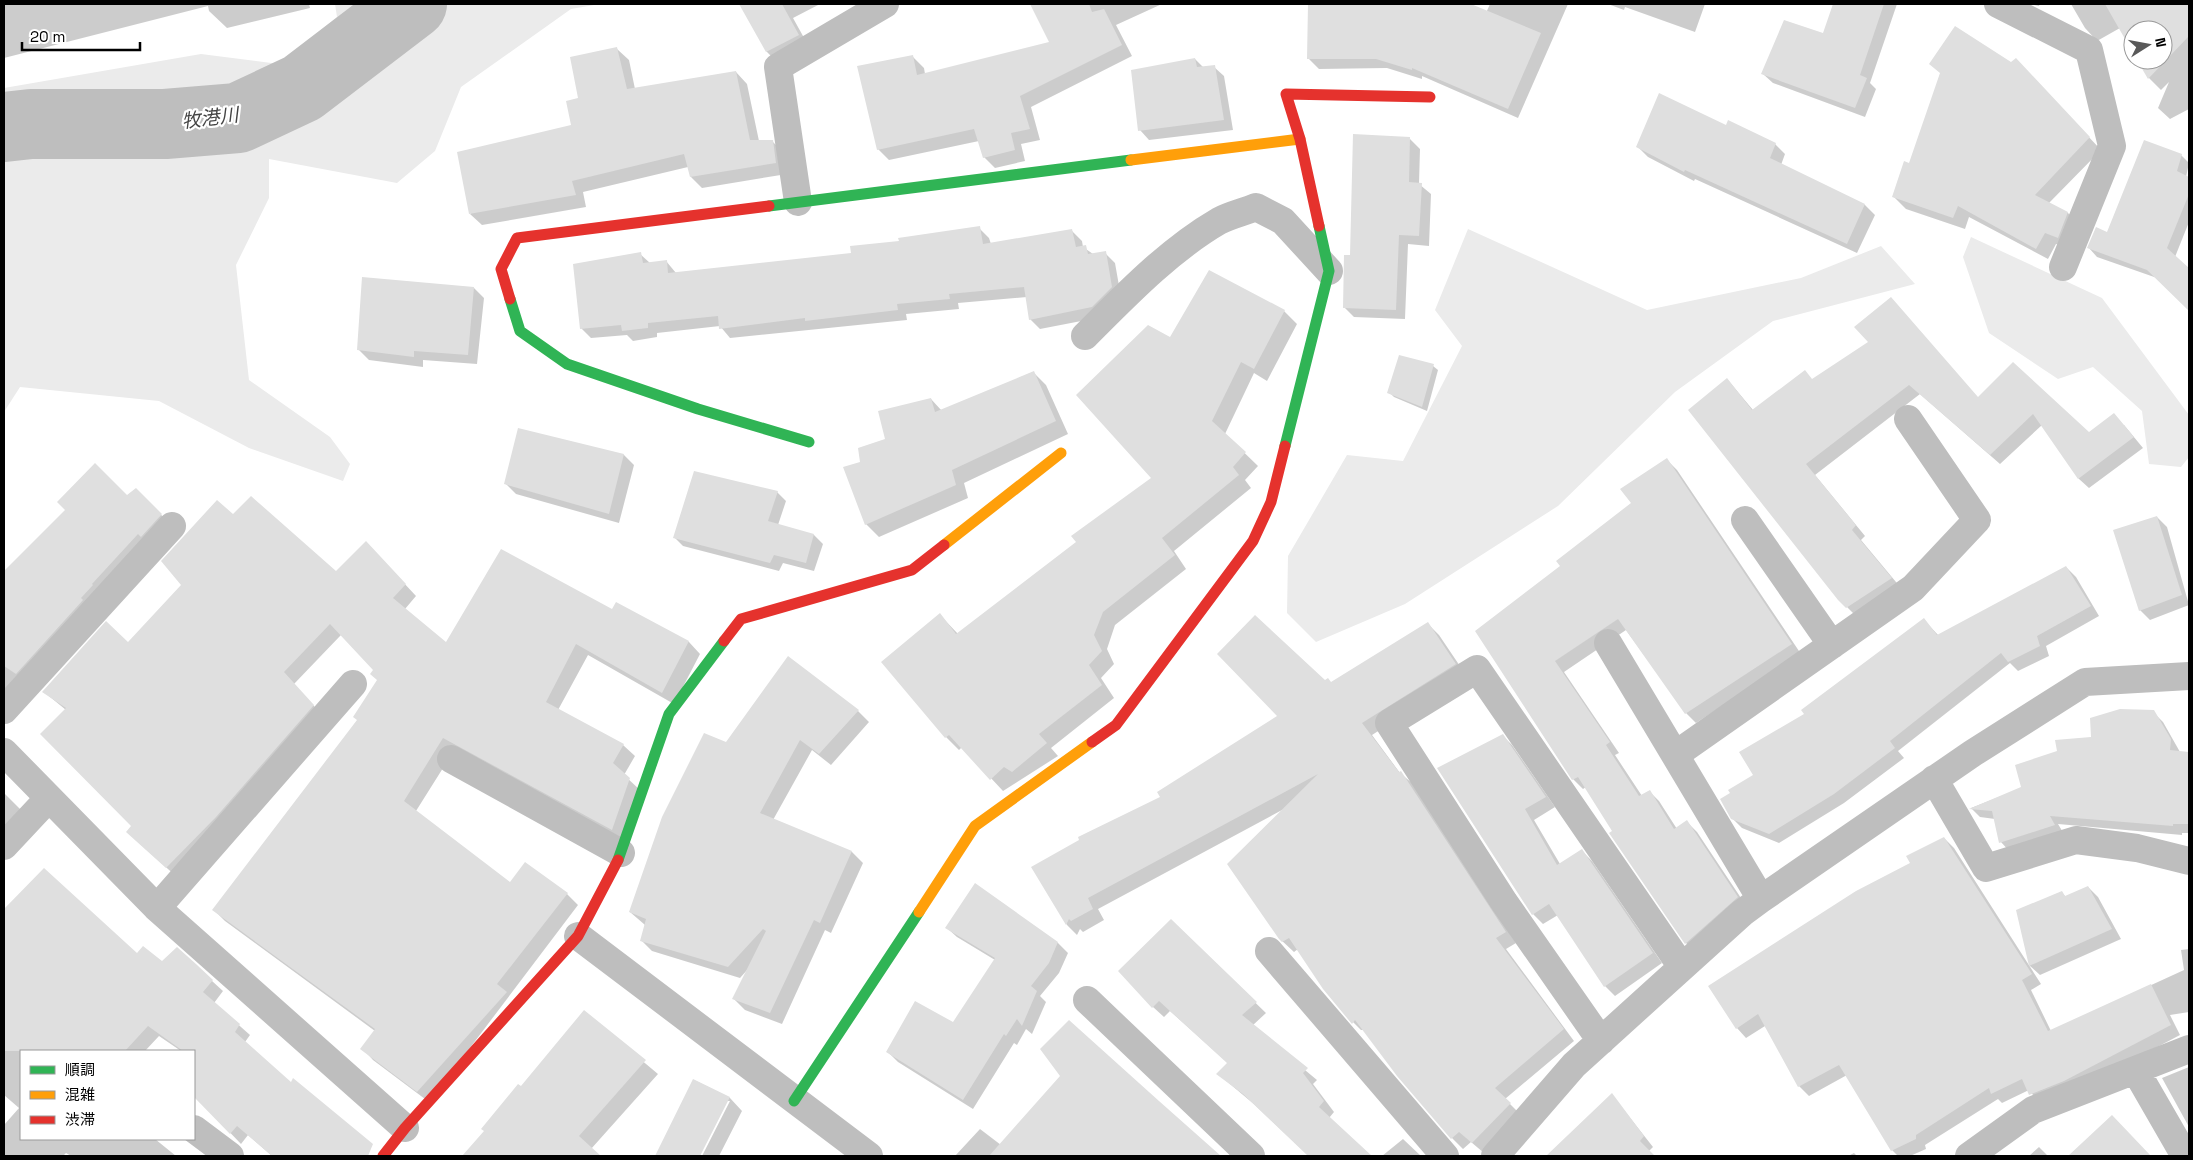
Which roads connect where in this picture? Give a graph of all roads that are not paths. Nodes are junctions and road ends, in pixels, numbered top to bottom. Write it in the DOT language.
graph roads {
  1 [pos="885,4"];
  2 [pos="1998,4"];
  3 [pos="1430,97"];
  4 [pos="1300,138"];
  5 [pos="798,202"];
  6 [pos="2063,267"];
  7 [pos="1329,271"];
  8 [pos="1085,336"];
  9 [pos="1908,419"];
  10 [pos="809,442"];
  11 [pos="1061,452"];
  12 [pos="1745,520"];
  13 [pos="172,526"];
  14 [pos="1608,643"];
  15 [pos="1832,645"];
  16 [pos="2189,676"];
  17 [pos="353,684"];
  18 [pos="4,710"];
  19 [pos="4,752"];
  20 [pos="1675,755"];
  21 [pos="451,759"];
  22 [pos="1934,780"];
  23 [pos="48,799"];
  24 [pos="4,846"];
  25 [pos="621,852"];
  26 [pos="2189,861"];
  27 [pos="1761,899"];
  28 [pos="157,908"];
  29 [pos="578,936"];
  30 [pos="1269,950"];
  31 [pos="1682,967"];
  32 [pos="1087,1000"];
  33 [pos="1601,1041"];
  34 [pos="2189,1049"];
  35 [pos="2136,1071"];
  36 [pos="794,1100"];
  37 [pos="405,1128"];
  38 [pos="195,1131"];
  39 [pos="230,1156"];
  40 [pos="382,1156"];
  41 [pos="869,1156"];
  42 [pos="1251,1156"];
  43 [pos="1445,1156"];
  44 [pos="1495,1156"];
  45 [pos="1969,1156"];
  46 [pos="2185,1156"];
  1 -- 5 [label="street"];
  2 -- 6 [label="street"];
  3 -- 4 [label="street"];
  4 -- 5 [label="street"];
  4 -- 7 [label="street"];
  5 -- 10 [label="street"];
  7 -- 8 [label="street"];
  7 -- 36 [label="street"];
  9 -- 15 [label="street"];
  11 -- 25 [label="street"];
  12 -- 15 [label="street"];
  13 -- 18 [label="street"];
  14 -- 20 [label="street"];
  15 -- 20 [label="street"];
  16 -- 22 [label="street"];
  17 -- 28 [label="street"];
  19 -- 23 [label="street"];
  20 -- 27 [label="street"];
  21 -- 25 [label="street"];
  22 -- 26 [label="street"];
  22 -- 27 [label="street"];
  23 -- 24 [label="street"];
  23 -- 28 [label="street"];
  25 -- 29 [label="street"];
  27 -- 31 [label="street"];
  28 -- 37 [label="street"];
  29 -- 36 [label="street"];
  29 -- 37 [label="street"];
  30 -- 43 [label="street"];
  31 -- 33 [label="street"];
  31 -- 33 [label="street"];
  32 -- 42 [label="street"];
  33 -- 44 [label="street"];
  34 -- 35 [label="street"];
  35 -- 45 [label="street"];
  35 -- 46 [label="street"];
  36 -- 41 [label="street"];
  37 -- 40 [label="street"];
  38 -- 39 [label="street"];
}
